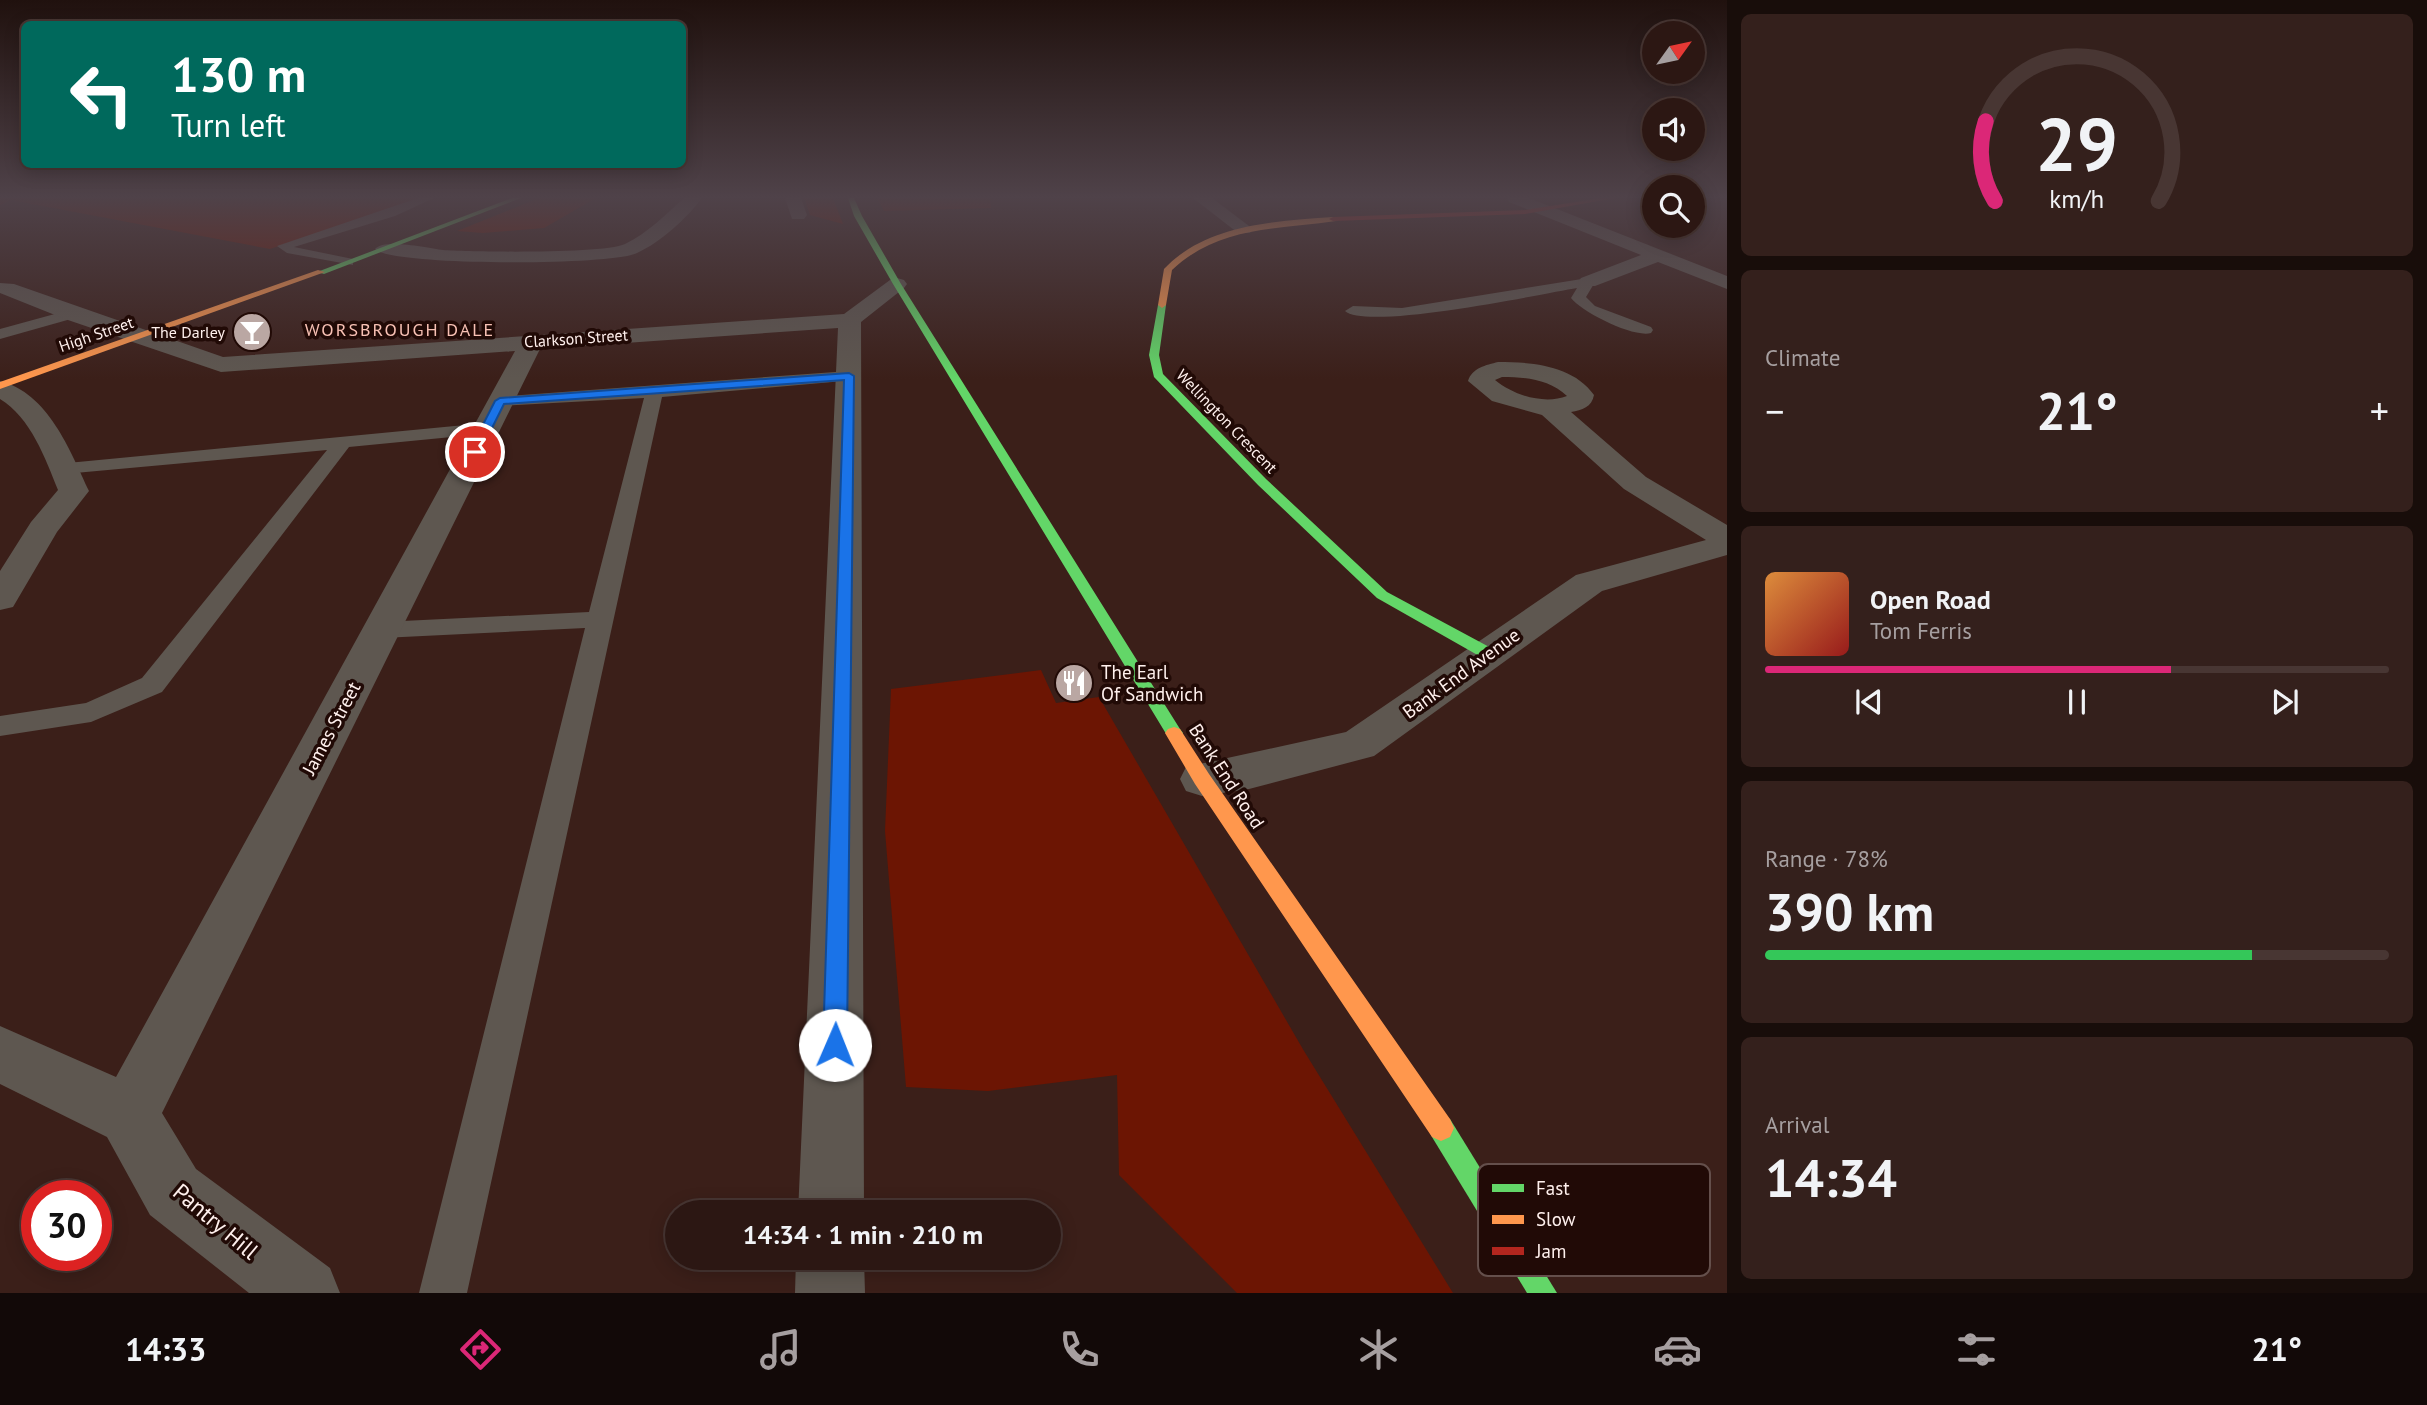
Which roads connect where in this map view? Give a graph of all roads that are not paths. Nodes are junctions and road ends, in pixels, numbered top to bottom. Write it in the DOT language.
graph roads {
  1 [pos="331,258"];
  2 [pos="358,258"];
  3 [pos="882,258"];
  4 [pos="1175,258"];
  5 [pos="1651,258"];
  6 [pos="1663,258"];
  7 [pos="348,262"];
  8 [pos="1588,282"];
  9 [pos="1727,283"];
  10 [pos="897,284"];
  11 [pos="7,288"];
  12 [pos="1353,312"];
  13 [pos="72,314"];
  14 [pos="850,320"];
  15 [pos="1645,330"];
  16 [pos="0,334"];
  17 [pos="138,338"];
  18 [pos="532,341"];
  19 [pos="849,376"];
  20 [pos="0,388"];
  21 [pos="654,392"];
  22 [pos="1549,407"];
  23 [pos="493,415"];
  24 [pos="342,444"];
  25 [pos="64,468"];
  26 [pos="43,528"];
  27 [pos="0,538"];
  28 [pos="1724,547"];
  29 [pos="0,599"];
  30 [pos="600,619"];
  31 [pos="382,630"];
  32 [pos="1487,653"];
  33 [pos="0,726"];
  34 [pos="1202,779"];
  35 [pos="0,1054"];
  36 [pos="129,1115"];
  37 [pos="1478,1186"];
  38 [pos="831,1200"];
  39 [pos="830,1270"];
  40 [pos="1534,1276"];
  41 [pos="305,1293"];
  42 [pos="443,1293"];
  43 [pos="830,1293"];
  44 [pos="1544,1293"];
  1 -- 7 [label="lane"];
  2 -- 7 [label="street, High Street"];
  3 -- 10 [label="street, Bank End Road"];
  4 -- 32 [label="street, Wellington Crescent"];
  5 -- 8 [label="street"];
  6 -- 9 [label="street"];
  7 -- 17 [label="street, High Street"];
  8 -- 12 [label="lane"];
  8 -- 15 [label="lane"];
  10 -- 14 [label="street"];
  10 -- 34 [label="street, Bank End Road"];
  11 -- 13 [label="street, Clarkson Street"];
  13 -- 16 [label="lane"];
  13 -- 17 [label="street, Clarkson Street"];
  14 -- 18 [label="street, Clarkson Street"];
  14 -- 19 [label="street"];
  17 -- 18 [label="street, Clarkson Street"];
  17 -- 20 [label="street, High Street"];
  18 -- 23 [label="street, James Street"];
  19 -- 21 [label="lane"];
  19 -- 38 [label="street"];
  20 -- 25 [label="street"];
  21 -- 23 [label="lane"];
  21 -- 30 [label="lane"];
  22 -- 28 [label="street, Bank End Avenue"];
  23 -- 24 [label="lane"];
  23 -- 31 [label="street, James Street"];
  24 -- 25 [label="lane"];
  24 -- 33 [label="lane"];
  25 -- 26 [label="street"];
  26 -- 27 [label="street"];
  26 -- 29 [label="street"];
  28 -- 32 [label="street, Bank End Avenue"];
  30 -- 31 [label="lane"];
  30 -- 42 [label="lane"];
  31 -- 36 [label="street, James Street"];
  32 -- 34 [label="street, Bank End Avenue"];
  34 -- 37 [label="street, Bank End Road"];
  35 -- 36 [label="street"];
  36 -- 41 [label="street, Pantry Hill"];
  39 -- 43 [label="street"];
  40 -- 44 [label="street, Bank End Road"];
}
